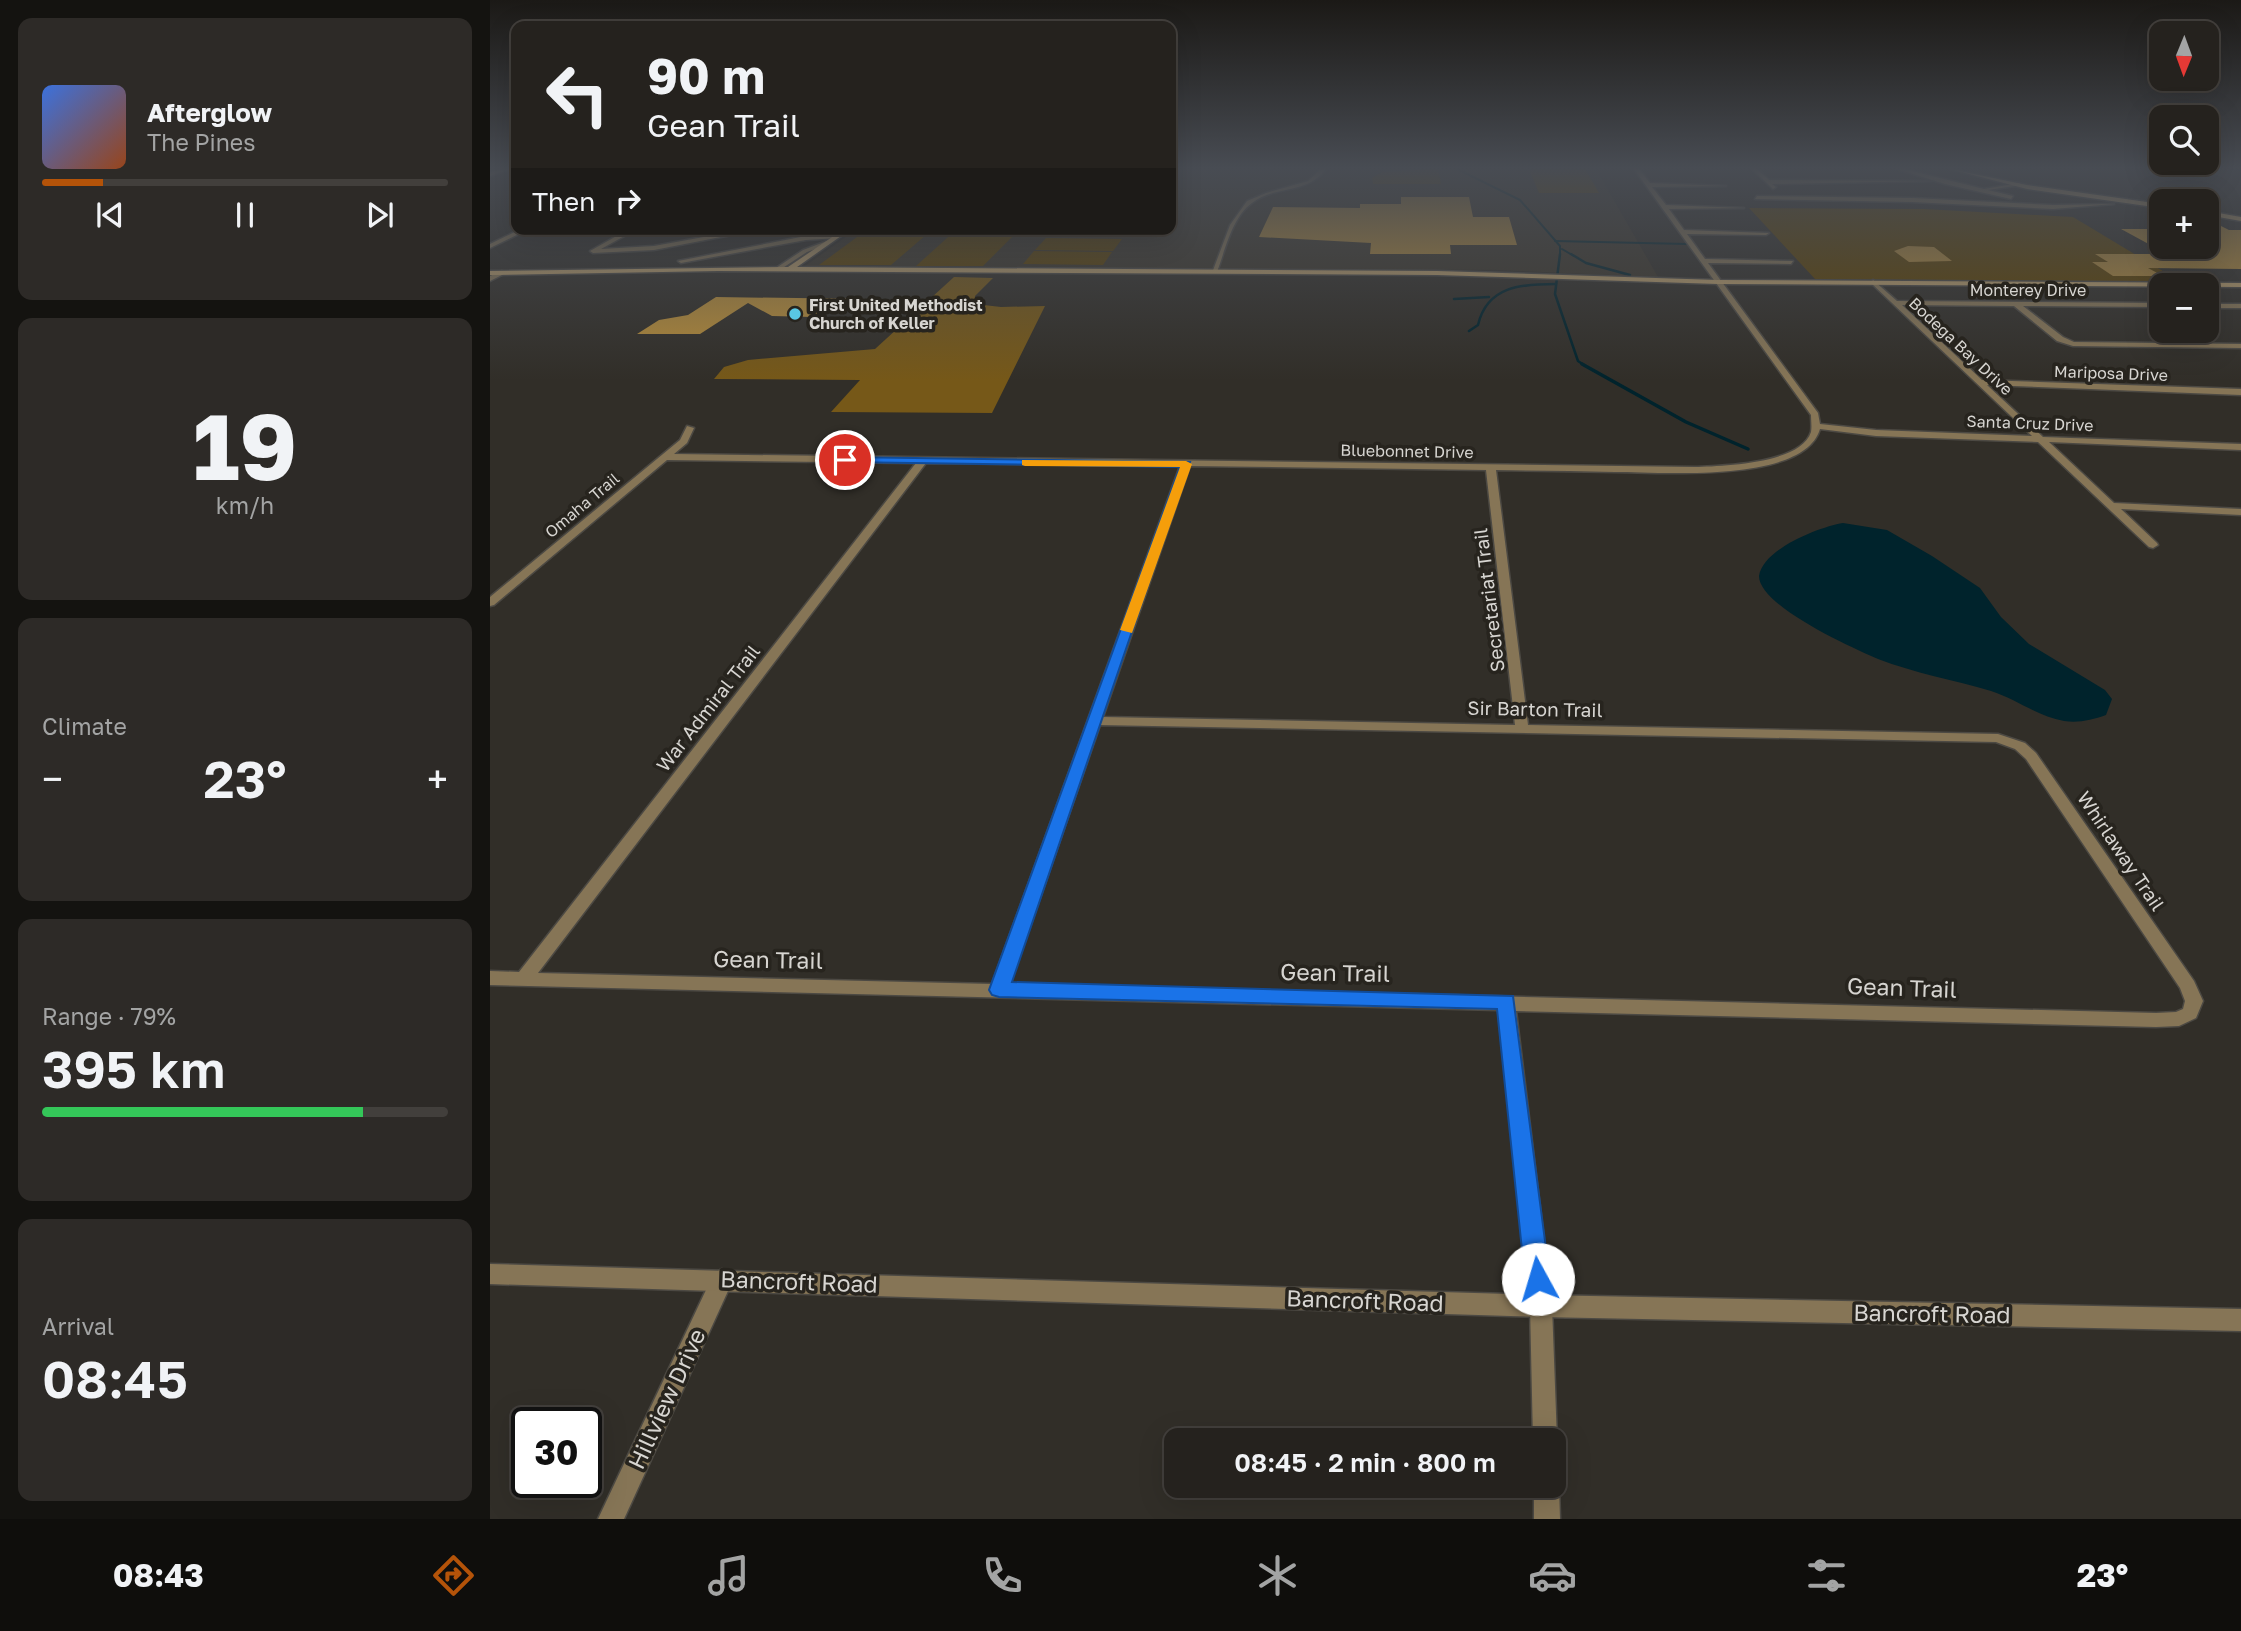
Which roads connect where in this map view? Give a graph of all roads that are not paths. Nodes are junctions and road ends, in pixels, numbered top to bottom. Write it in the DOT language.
graph roads {
  1 [pos="614,240"];
  2 [pos="699,240"];
  3 [pos="796,240"];
  4 [pos="832,240"];
  5 [pos="1229,240"];
  6 [pos="1688,240"];
  7 [pos="827,243"];
  8 [pos="681,261"];
  9 [pos="1705,261"];
  10 [pos="1791,262"];
  11 [pos="776,270"];
  12 [pos="789,270"];
  13 [pos="1214,272"];
  14 [pos="490,273"];
  15 [pos="502,273"];
  16 [pos="490,279"];
  17 [pos="1718,282"];
  18 [pos="1873,282"];
  19 [pos="2241,285"];
  20 [pos="1895,303"];
  21 [pos="2016,304"];
  22 [pos="2149,306"];
  23 [pos="2219,306"];
  24 [pos="2241,306"];
  25 [pos="2241,346"];
  26 [pos="1980,382"];
  27 [pos="2241,392"];
  28 [pos="1818,426"];
  29 [pos="690,428"];
  30 [pos="2040,439"];
  31 [pos="2241,447"];
  32 [pos="664,457"];
  33 [pos="923,461"];
  34 [pos="1186,464"];
  35 [pos="1491,468"];
  36 [pos="2112,506"];
  37 [pos="2241,512"];
  38 [pos="2153,545"];
  39 [pos="490,603"];
  40 [pos="1095,721"];
  41 [pos="1522,728"];
  42 [pos="1973,735"];
  43 [pos="490,978"];
  44 [pos="523,979"];
  45 [pos="999,990"];
  46 [pos="1506,1002"];
  47 [pos="2179,1019"];
  48 [pos="490,1274"];
  49 [pos="722,1280"];
  50 [pos="1541,1306"];
  51 [pos="2241,1320"];
  52 [pos="1545,1428"];
  53 [pos="1546,1498"];
  54 [pos="611,1519"];
  55 [pos="1547,1519"];
  1 -- 2 [label="street"];
  3 -- 8 [label="street"];
  4 -- 7 [label="main road"];
  5 -- 13 [label="street"];
  6 -- 9 [label="street"];
  7 -- 11 [label="street"];
  7 -- 12 [label="main road"];
  9 -- 10 [label="street"];
  9 -- 17 [label="street"];
  11 -- 12 [label="main road"];
  11 -- 15 [label="main road"];
  12 -- 13 [label="main road"];
  13 -- 17 [label="main road"];
  14 -- 15 [label="main road"];
  15 -- 16 [label="street"];
  17 -- 18 [label="main road"];
  17 -- 28 [label="street"];
  18 -- 19 [label="main road"];
  18 -- 20 [label="street, Bodega Bay Drive"];
  20 -- 21 [label="street, Monterey Drive"];
  20 -- 26 [label="street, Bodega Bay Drive"];
  21 -- 22 [label="street, Monterey Drive"];
  21 -- 25 [label="street"];
  23 -- 24 [label="street"];
  26 -- 27 [label="street, Mariposa Drive"];
  26 -- 30 [label="street, Bodega Bay Drive"];
  28 -- 30 [label="street, Santa Cruz Drive"];
  28 -- 35 [label="street, Bluebonnet Drive"];
  29 -- 32 [label="street, Omaha Trail"];
  30 -- 31 [label="street, Santa Cruz Drive"];
  30 -- 36 [label="street, Bodega Bay Drive"];
  32 -- 33 [label="street, Bluebonnet Drive"];
  32 -- 39 [label="street, Omaha Trail"];
  33 -- 34 [label="street, Bluebonnet Drive"];
  33 -- 44 [label="street, War Admiral Trail"];
  34 -- 35 [label="street, Bluebonnet Drive"];
  34 -- 40 [label="street"];
  35 -- 41 [label="street, Secretariat Trail"];
  36 -- 37 [label="street"];
  36 -- 38 [label="street, Bodega Bay Drive"];
  40 -- 41 [label="street, Sir Barton Trail"];
  40 -- 45 [label="street"];
  41 -- 42 [label="street, Sir Barton Trail"];
  42 -- 47 [label="street, Whirlaway Trail"];
  43 -- 44 [label="street, Gean Trail"];
  44 -- 45 [label="street, Gean Trail"];
  45 -- 46 [label="street, Gean Trail"];
  46 -- 47 [label="street, Gean Trail"];
  46 -- 50 [label="street"];
  48 -- 49 [label="street, Bancroft Road"];
  49 -- 50 [label="street, Bancroft Road"];
  49 -- 54 [label="street, Hillview Drive"];
  50 -- 51 [label="street, Bancroft Road"];
  50 -- 52 [label="street"];
  53 -- 55 [label="street"];
}
